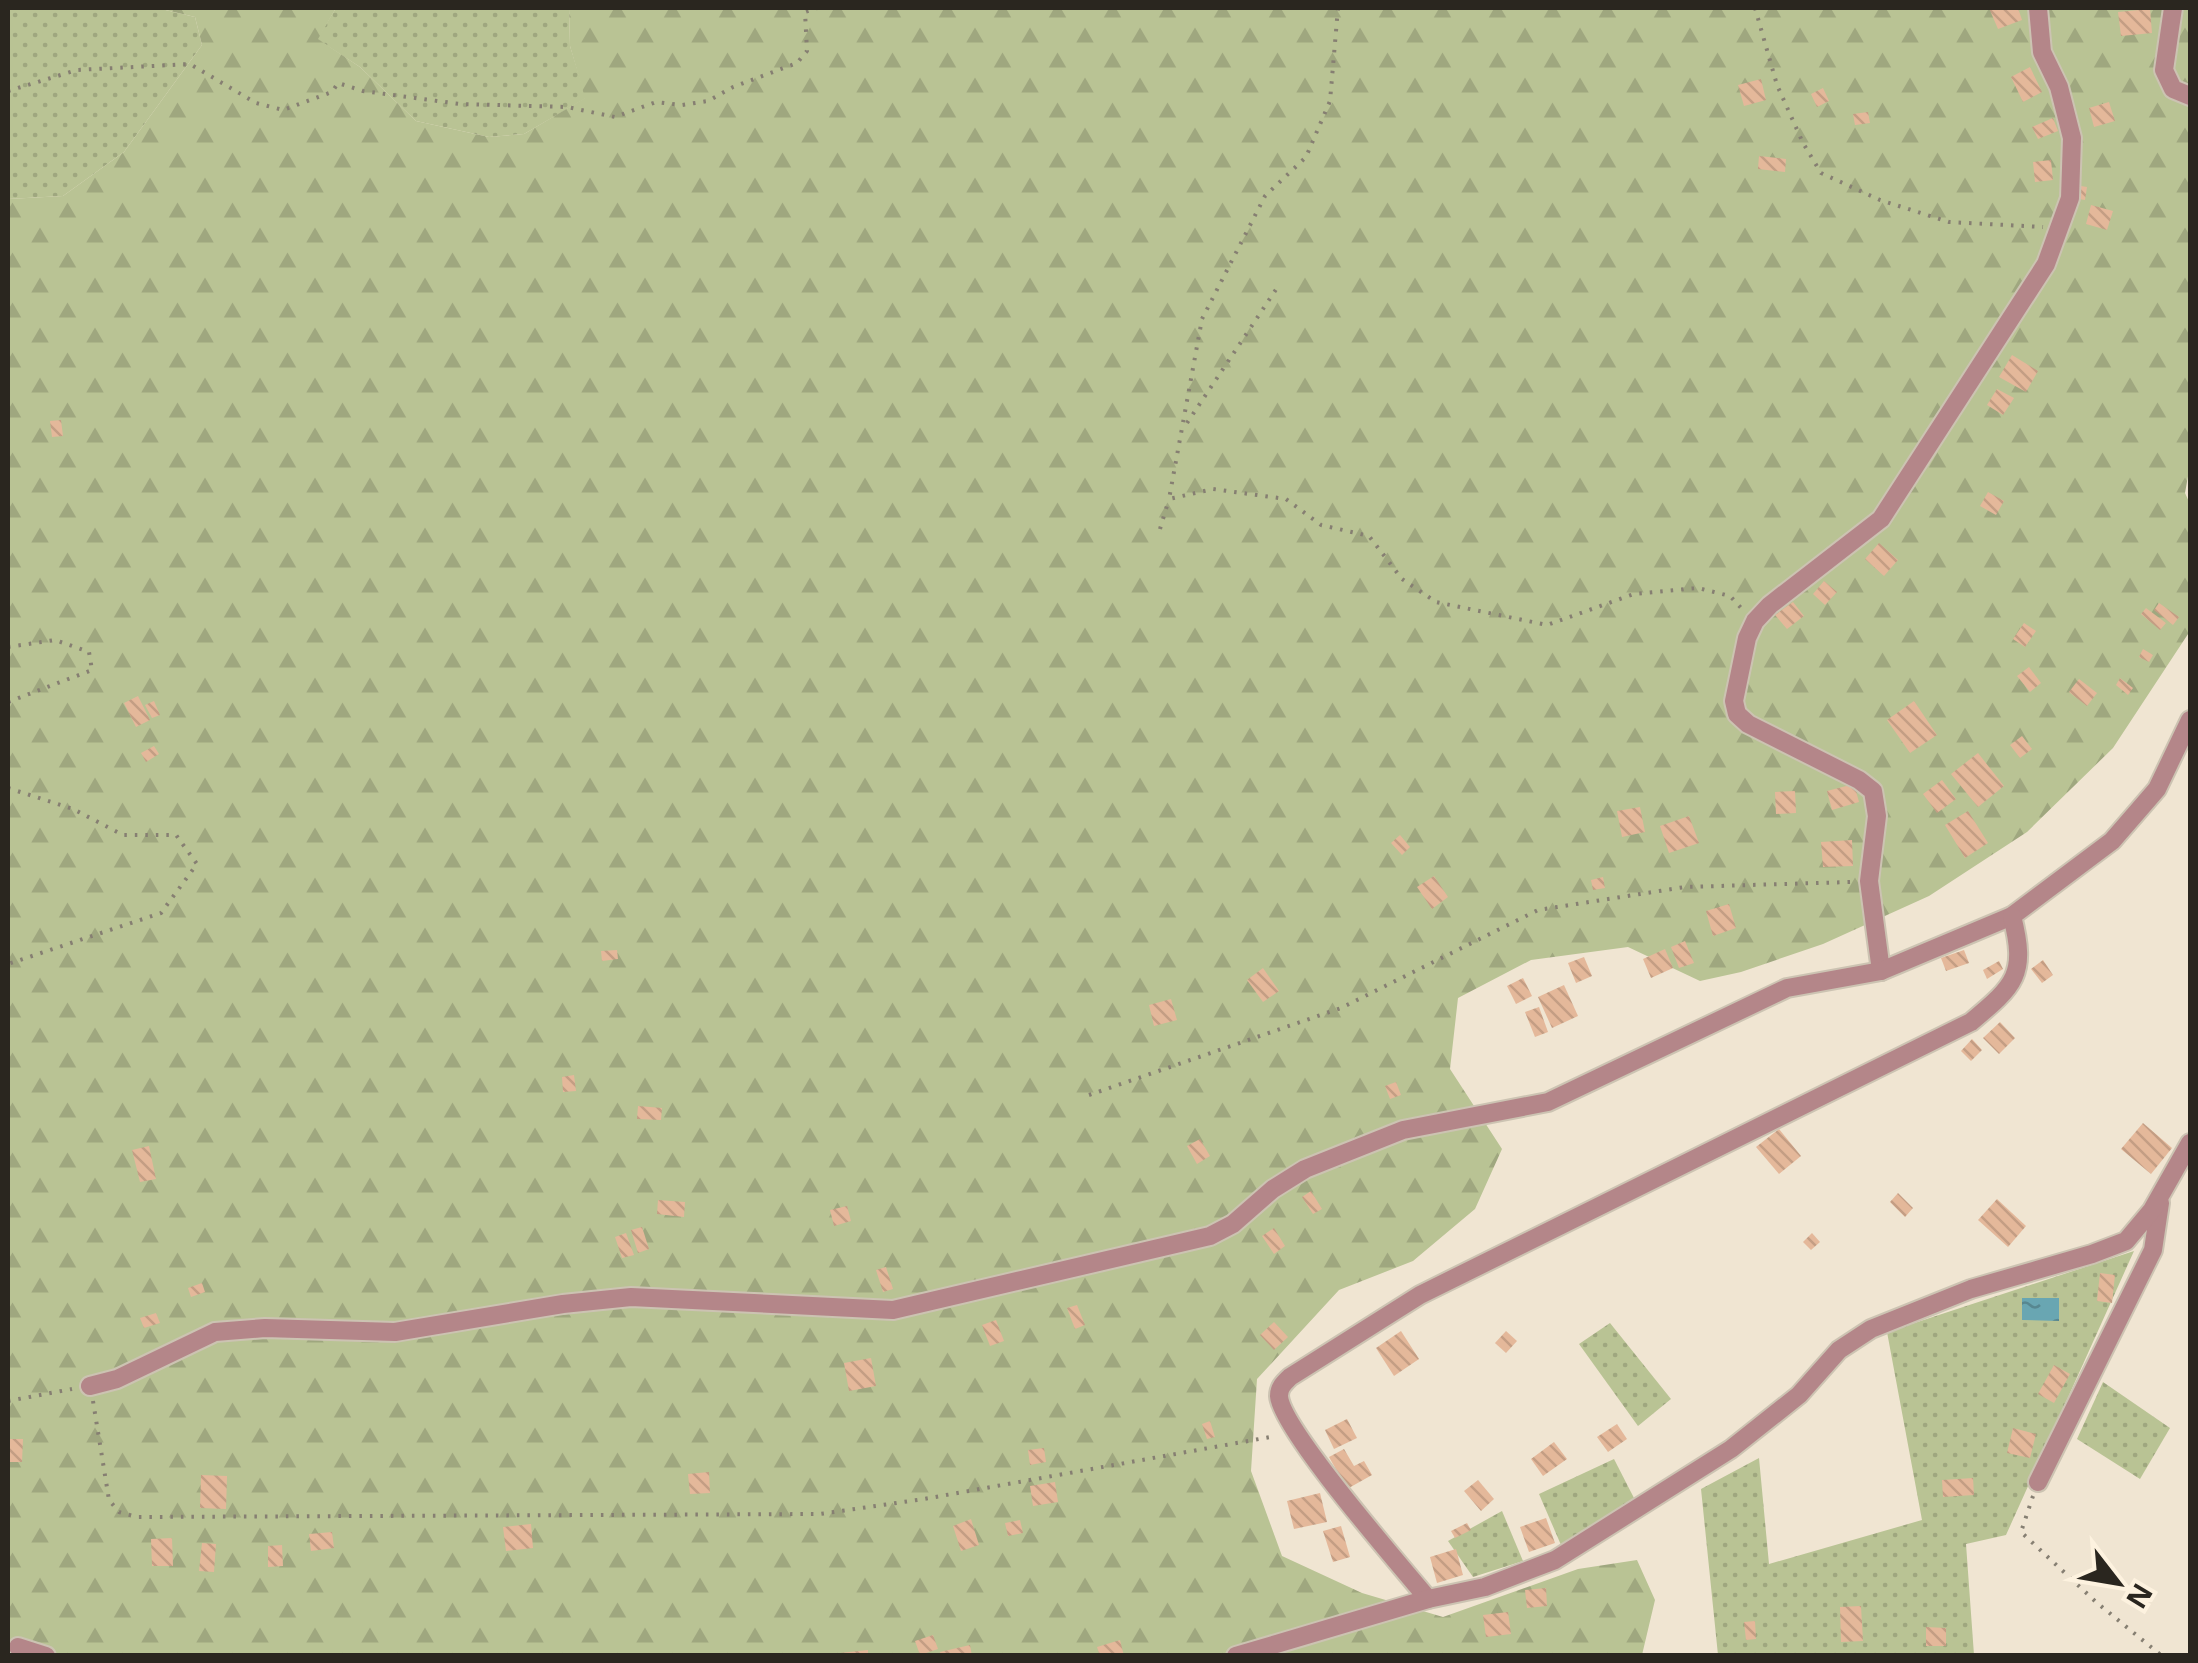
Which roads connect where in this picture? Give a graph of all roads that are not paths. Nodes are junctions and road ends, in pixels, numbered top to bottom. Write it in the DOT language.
graph roads {
  1 [pos="2038,8"];
  2 [pos="2174,8"];
  3 [pos="2190,96"];
  4 [pos="2190,720"];
  5 [pos="2012,916"];
  6 [pos="1881,972"];
  7 [pos="2190,1143"];
  8 [pos="2162,1193"];
  9 [pos="90,1386"];
  10 [pos="2038,1482"];
  11 [pos="1428,1599"];
  12 [pos="18,1648"];
  13 [pos="46,1656"];
  14 [pos="1236,1656"];
  1 -- 6 [label="street"];
  2 -- 3 [label="street"];
  4 -- 5 [label="street"];
  5 -- 6 [label="street"];
  5 -- 11 [label="street"];
  6 -- 9 [label="street"];
  7 -- 8 [label="street"];
  8 -- 10 [label="street"];
  8 -- 11 [label="street"];
  11 -- 14 [label="street"];
  12 -- 13 [label="street"];
}
